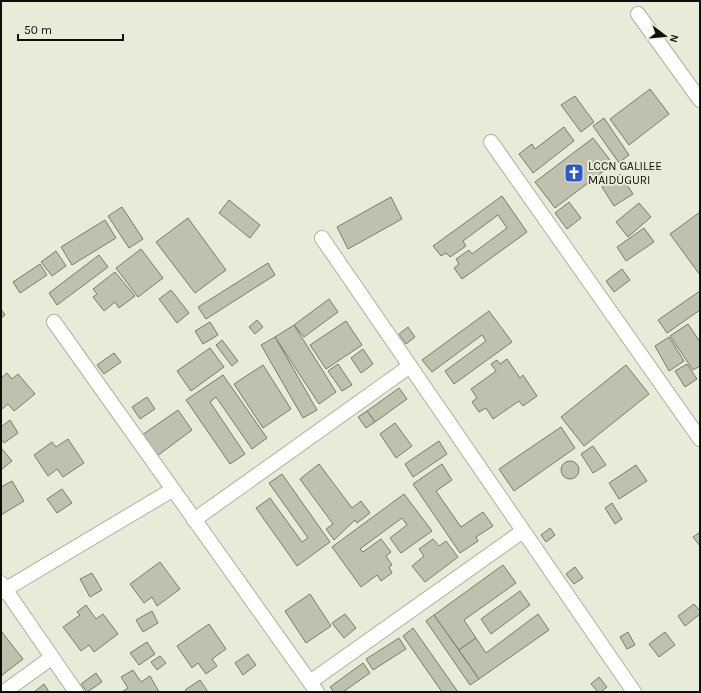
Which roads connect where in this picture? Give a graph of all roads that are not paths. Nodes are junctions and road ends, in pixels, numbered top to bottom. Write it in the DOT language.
graph roads {
  1 [pos="638,14"];
  2 [pos="700,100"];
  3 [pos="491,142"];
  4 [pos="322,238"];
  5 [pos="54,322"];
  6 [pos="410,366"];
  7 [pos="700,439"];
  8 [pos="172,490"];
  9 [pos="194,520"];
  10 [pos="523,531"];
  11 [pos="2,588"];
  12 [pos="51,658"];
  13 [pos="314,687"];
  14 [pos="4,692"];
  15 [pos="76,692"];
  16 [pos="634,692"];
  1 -- 2 [label="street"];
  3 -- 7 [label="street"];
  4 -- 6 [label="street"];
  5 -- 8 [label="street"];
  6 -- 9 [label="street"];
  6 -- 10 [label="street"];
  8 -- 9 [label="street"];
  8 -- 11 [label="street"];
  9 -- 13 [label="street"];
  10 -- 13 [label="street"];
  10 -- 16 [label="street"];
  11 -- 12 [label="street"];
  12 -- 14 [label="street"];
  12 -- 15 [label="street"];
}
